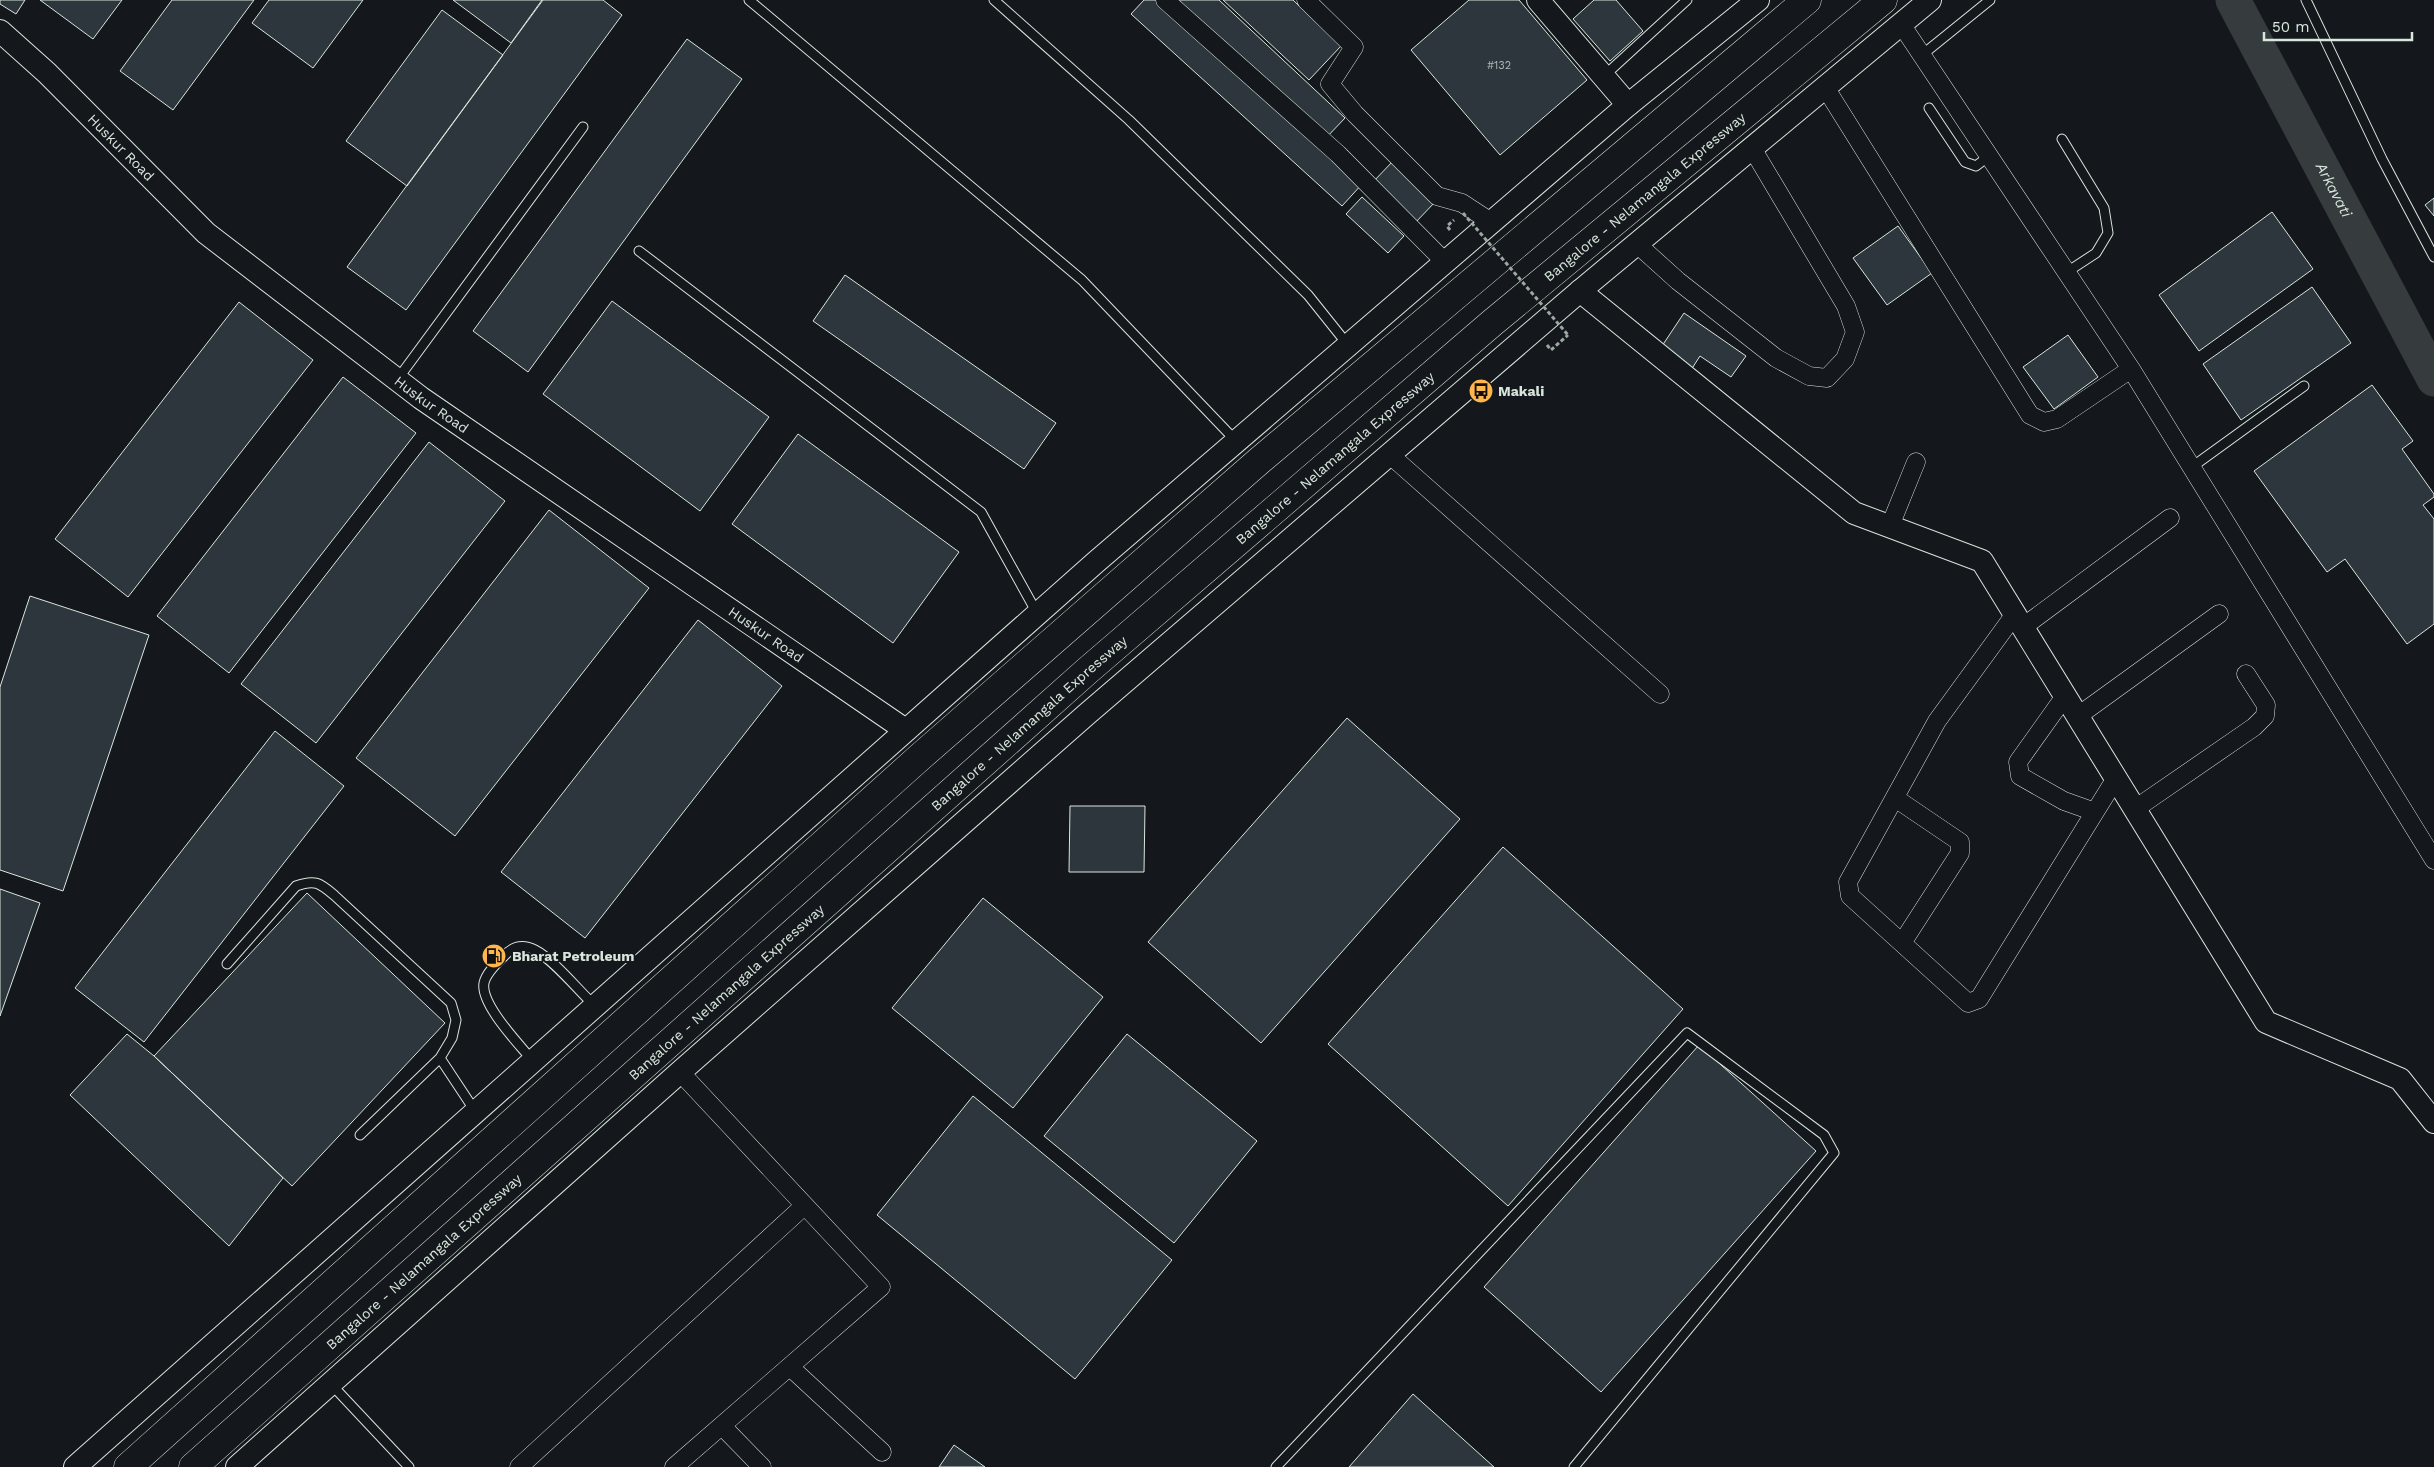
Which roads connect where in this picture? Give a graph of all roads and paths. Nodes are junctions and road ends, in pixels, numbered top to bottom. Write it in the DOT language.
graph roads {
  1 [pos="749,0"];
  2 [pos="994,0"];
  3 [pos="1165,0"];
  4 [pos="1306,0"];
  5 [pos="1538,0"];
  6 [pos="1687,0"];
  7 [pos="1758,0"];
  8 [pos="1807,0"];
  9 [pos="1884,0"];
  10 [pos="1930,0"];
  11 [pos="1990,0"];
  12 [pos="2306,0"];
  13 [pos="1901,24"];
  14 [pos="0,31"];
  15 [pos="1922,55"];
  16 [pos="1604,76"];
  17 [pos="1825,87"];
  18 [pos="1628,106"];
  19 [pos="1929,108"];
  20 [pos="583,127"];
  21 [pos="2062,139"];
  22 [pos="1752,148"];
  23 [pos="1989,156"];
  24 [pos="1463,213"];
  25 [pos="1491,222"];
  26 [pos="1637,244"];
  27 [pos="639,251"];
  28 [pos="2434,257"];
  29 [pos="1444,262"];
  30 [pos="2067,272"];
  31 [pos="1580,291"];
  32 [pos="1348,345"];
  33 [pos="1551,350"];
  34 [pos="2131,369"];
  35 [pos="396,380"];
  36 [pos="2304,386"];
  37 [pos="1236,441"];
  38 [pos="1389,454"];
  39 [pos="1916,462"];
  40 [pos="2192,467"];
  41 [pos="2170,518"];
  42 [pos="1890,526"];
  43 [pos="1037,613"];
  44 [pos="2219,614"];
  45 [pos="2019,621"];
  46 [pos="2246,674"];
  47 [pos="1660,694"];
  48 [pos="2065,696"];
  49 [pos="2078,716"];
  50 [pos="904,729"];
  51 [pos="2116,778"];
  52 [pos="1895,798"];
  53 [pos="2135,810"];
  54 [pos="2095,812"];
  55 [pos="2434,860"];
  56 [pos="1902,943"];
  57 [pos="227,964"];
  58 [pos="594,1005"];
  59 [pos="440,1058"];
  60 [pos="532,1060"];
  61 [pos="680,1072"];
  62 [pos="2430,1110"];
  63 [pos="475,1111"];
  64 [pos="360,1135"];
  65 [pos="804,1206"];
  66 [pos="790,1367"];
  67 [pos="331,1384"];
  68 [pos="722,1426"];
  69 [pos="882,1452"];
  70 [pos="74,1467"];
  71 [pos="128,1467"];
  72 [pos="193,1467"];
  73 [pos="237,1467"];
  74 [pos="408,1467"];
  75 [pos="519,1467"];
  76 [pos="674,1467"];
  77 [pos="762,1467"];
  78 [pos="1276,1467"];
  79 [pos="1574,1467"];
  1 -- 37 [label="lane"];
  2 -- 32 [label="lane"];
  3 -- 29 [label="street"];
  4 -- 25 [label="street"];
  5 -- 16 [label="street"];
  6 -- 16 [label="lane"];
  7 -- 18 [label="street"];
  8 -- 71 [label="highway"];
  9 -- 72 [label="highway, Bangalore - Nelamangala Expressway"];
  10 -- 13 [label="street"];
  11 -- 15 [label="lane"];
  12 -- 28 [label="lane"];
  13 -- 15 [label="street"];
  13 -- 17 [label="street"];
  14 -- 35 [label="street, Huskur Road"];
  15 -- 23 [label="street"];
  16 -- 18 [label="street"];
  17 -- 22 [label="street"];
  17 -- 34 [label="street"];
  18 -- 25 [label="street"];
  19 -- 23 [label="lane"];
  20 -- 35 [label="lane"];
  21 -- 30 [label="lane"];
  22 -- 26 [label="street"];
  22 -- 26 [label="street"];
  23 -- 30 [label="street"];
  24 -- 33 [label="path, bridge"];
  25 -- 29 [label="street"];
  26 -- 31 [label="street"];
  27 -- 43 [label="lane"];
  29 -- 32 [label="street"];
  30 -- 34 [label="street"];
  31 -- 38 [label="street"];
  31 -- 42 [label="street"];
  32 -- 37 [label="street"];
  34 -- 40 [label="street"];
  35 -- 50 [label="street, Huskur Road"];
  36 -- 40 [label="lane"];
  37 -- 43 [label="street"];
  38 -- 47 [label="street"];
  38 -- 61 [label="street"];
  39 -- 42 [label="street"];
  40 -- 55 [label="street"];
  41 -- 45 [label="street"];
  42 -- 45 [label="street"];
  43 -- 50 [label="street"];
  44 -- 49 [label="street"];
  45 -- 48 [label="street"];
  45 -- 52 [label="street"];
  46 -- 53 [label="street"];
  48 -- 49 [label="street"];
  48 -- 54 [label="street"];
  49 -- 51 [label="street"];
  50 -- 58 [label="street"];
  51 -- 53 [label="street"];
  51 -- 54 [label="street"];
  52 -- 56 [label="street"];
  52 -- 56 [label="street"];
  53 -- 62 [label="street"];
  54 -- 56 [label="street"];
  57 -- 59 [label="lane"];
  58 -- 60 [label="street"];
  58 -- 60 [label="lane"];
  59 -- 63 [label="lane"];
  59 -- 64 [label="lane"];
  60 -- 63 [label="street"];
  61 -- 65 [label="street"];
  61 -- 67 [label="street"];
  63 -- 70 [label="street"];
  65 -- 66 [label="street"];
  65 -- 75 [label="street"];
  66 -- 68 [label="street"];
  66 -- 69 [label="street"];
  67 -- 73 [label="street"];
  67 -- 74 [label="lane"];
  68 -- 76 [label="street"];
  68 -- 77 [label="street"];
  78 -- 79 [label="lane"];
}
